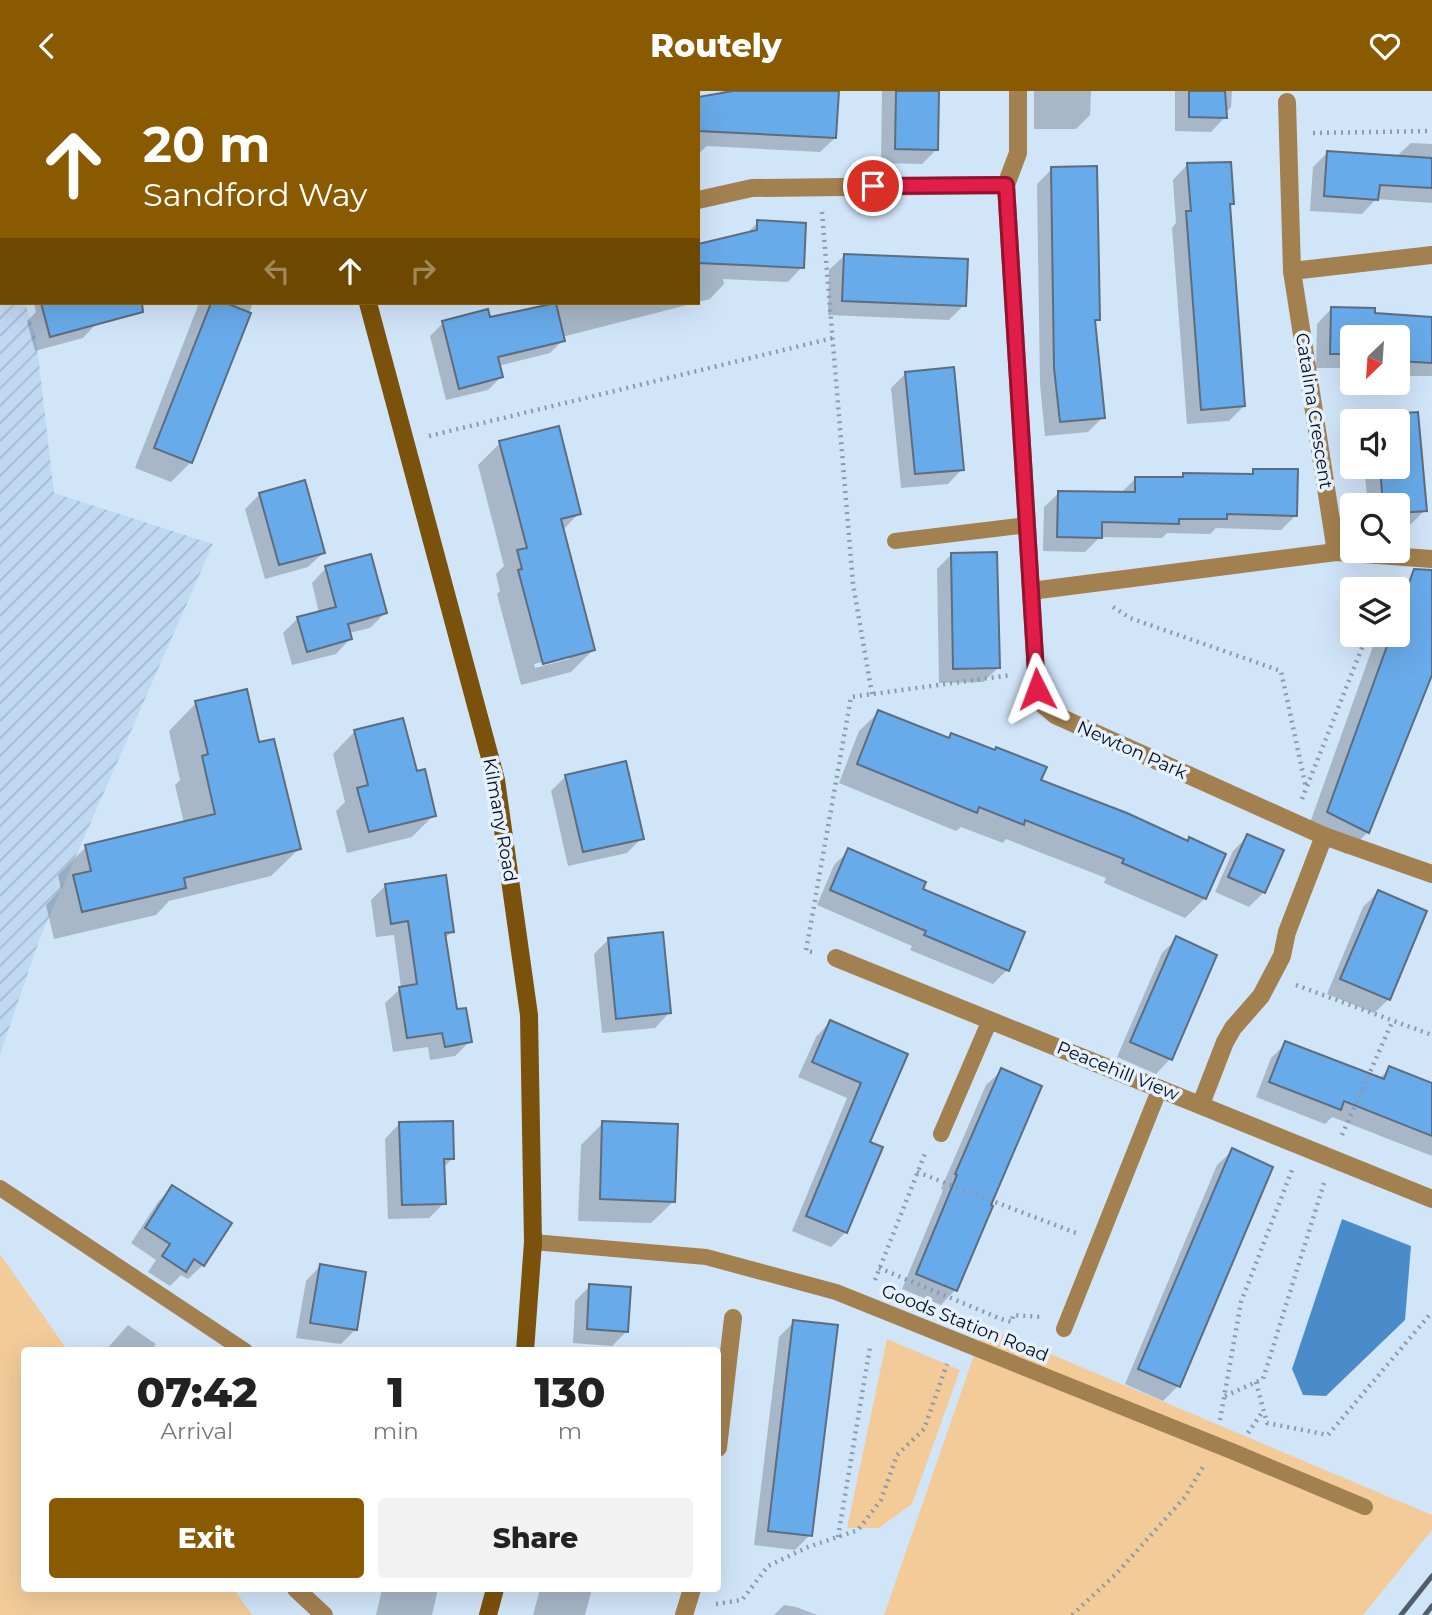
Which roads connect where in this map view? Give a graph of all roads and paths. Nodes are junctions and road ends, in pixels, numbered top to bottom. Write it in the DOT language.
graph roads {
  1 [pos="1018,91"];
  2 [pos="1287,102"];
  3 [pos="1432,131"];
  4 [pos="1288,134"];
  5 [pos="1006,185"];
  6 [pos="819,187"];
  7 [pos="700,201"];
  8 [pos="1432,255"];
  9 [pos="1292,271"];
  10 [pos="369,305"];
  11 [pos="833,338"];
  12 [pos="405,442"];
  13 [pos="1027,525"];
  14 [pos="895,541"];
  15 [pos="1336,552"];
  16 [pos="1432,559"];
  17 [pos="1080,585"];
  18 [pos="1031,591"];
  19 [pos="1362,647"];
  20 [pos="1036,671"];
  21 [pos="872,694"];
  22 [pos="1306,788"];
  23 [pos="1293,822"];
  24 [pos="1324,836"];
  25 [pos="1432,874"];
  26 [pos="836,958"];
  27 [pos="1272,977"];
  28 [pos="990,1020"];
  29 [pos="1393,1020"];
  30 [pos="1432,1035"];
  31 [pos="1160,1088"];
  32 [pos="1201,1104"];
  33 [pos="941,1134"];
  34 [pos="1301,1145"];
  35 [pos="1332,1158"];
  36 [pos="916,1172"];
  37 [pos="0,1188"];
  38 [pos="1432,1199"];
  39 [pos="533,1242"];
  40 [pos="1099,1242"];
  41 [pos="879,1268"];
  42 [pos="865,1303"];
  43 [pos="1432,1312"];
  44 [pos="733,1318"];
  45 [pos="1012,1322"];
  46 [pos="1065,1329"];
  47 [pos="956,1340"];
  48 [pos="240,1347"];
  49 [pos="525,1347"];
  50 [pos="870,1347"];
  51 [pos="1256,1382"];
  52 [pos="721,1422"];
  53 [pos="1215,1444"];
  54 [pos="1365,1507"];
  55 [pos="838,1537"];
  56 [pos="299,1592"];
  57 [pos="494,1592"];
  58 [pos="691,1592"];
  59 [pos="685,1612"];
  60 [pos="324,1615"];
  61 [pos="488,1615"];
  62 [pos="1072,1615"];
  1 -- 5 [label="street"];
  2 -- 4 [label="street, Catalina Crescent"];
  3 -- 4 [label="path"];
  4 -- 9 [label="street, Catalina Crescent"];
  5 -- 6 [label="street"];
  5 -- 13 [label="street, Newton Park"];
  6 -- 7 [label="street"];
  6 -- 11 [label="path"];
  8 -- 9 [label="street"];
  9 -- 15 [label="street, Catalina Crescent"];
  10 -- 12 [label="main road, Kilmany Road"];
  11 -- 12 [label="path"];
  11 -- 21 [label="path"];
  12 -- 39 [label="main road, Kilmany Road"];
  13 -- 14 [label="lane"];
  13 -- 18 [label="street, Newton Park"];
  15 -- 16 [label="street"];
  15 -- 17 [label="street"];
  17 -- 18 [label="street"];
  17 -- 22 [label="path"];
  18 -- 20 [label="street, Newton Park"];
  19 -- 22 [label="path"];
  20 -- 21 [label="path"];
  20 -- 23 [label="street, Newton Park"];
  21 -- 26 [label="path"];
  22 -- 23 [label="path"];
  23 -- 24 [label="street, Newton Park"];
  24 -- 25 [label="street, Newton Park"];
  24 -- 27 [label="street, Peacehill View"];
  26 -- 28 [label="street, Peacehill View"];
  27 -- 29 [label="path"];
  27 -- 32 [label="street, Peacehill View"];
  28 -- 31 [label="street, Peacehill View"];
  28 -- 33 [label="lane"];
  29 -- 30 [label="path"];
  29 -- 35 [label="path"];
  31 -- 32 [label="street, Peacehill View"];
  31 -- 40 [label="lane"];
  32 -- 34 [label="street"];
  33 -- 36 [label="path"];
  34 -- 35 [label="street"];
  34 -- 51 [label="path"];
  35 -- 38 [label="street"];
  35 -- 51 [label="path"];
  36 -- 40 [label="path"];
  36 -- 41 [label="path"];
  37 -- 48 [label="lane"];
  39 -- 42 [label="lane, Goods Station Road"];
  39 -- 49 [label="main road, Kilmany Road"];
  40 -- 46 [label="lane"];
  41 -- 42 [label="path"];
  41 -- 45 [label="path"];
  42 -- 47 [label="lane, Goods Station Road"];
  43 -- 51 [label="path"];
  44 -- 52 [label="street"];
  47 -- 53 [label="lane, Goods Station Road"];
  47 -- 55 [label="path"];
  50 -- 55 [label="path"];
  53 -- 54 [label="lane, Goods Station Road"];
  53 -- 62 [label="path"];
  55 -- 59 [label="path"];
  56 -- 60 [label="street"];
  57 -- 61 [label="main road"];
  58 -- 59 [label="street"];
}
